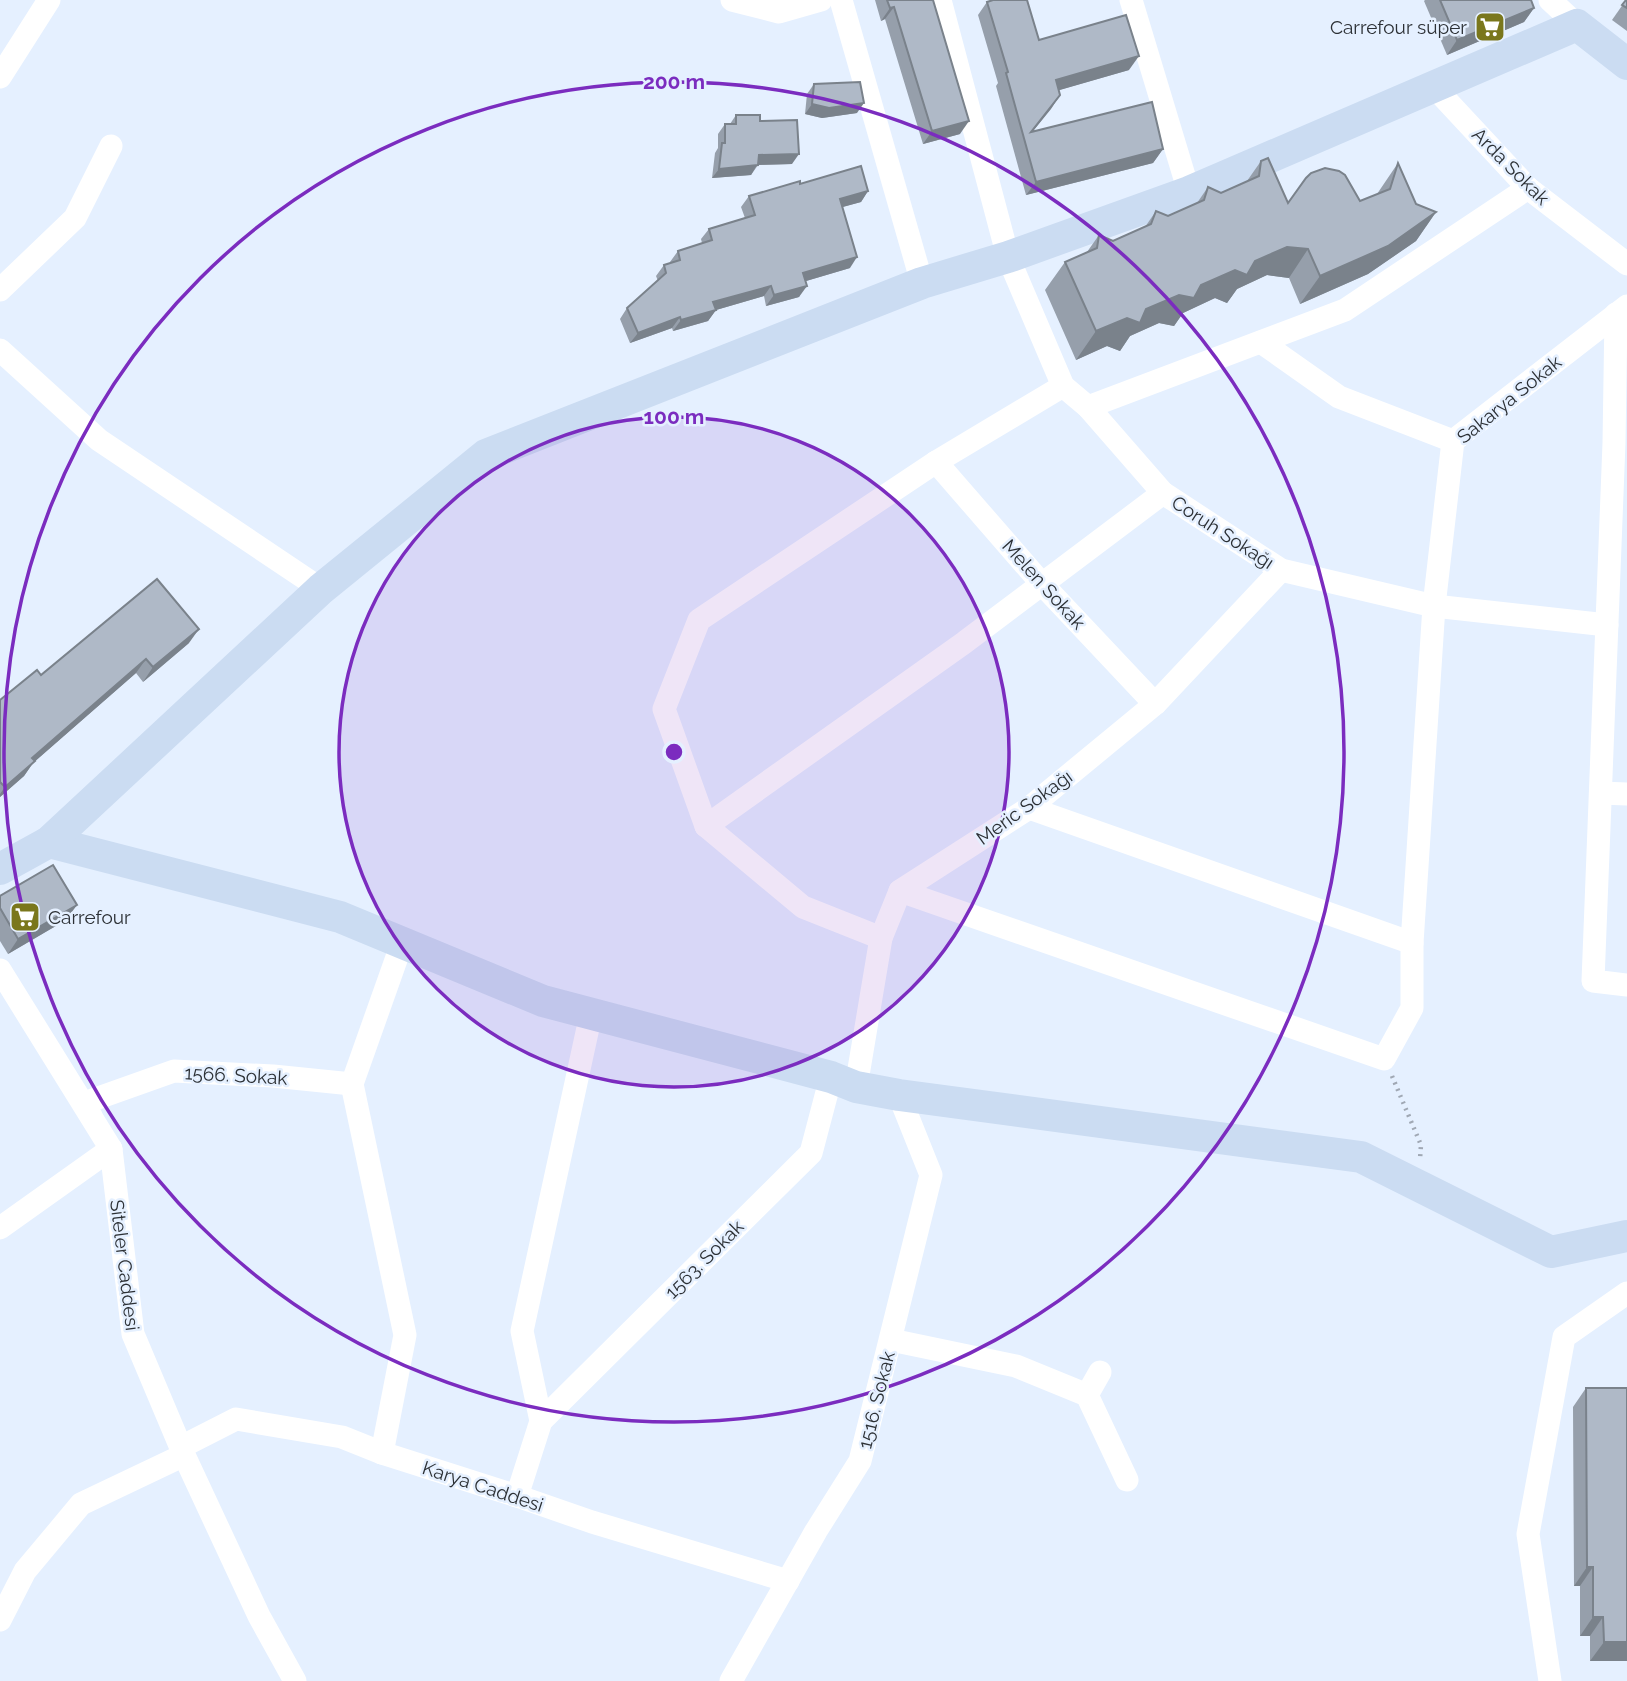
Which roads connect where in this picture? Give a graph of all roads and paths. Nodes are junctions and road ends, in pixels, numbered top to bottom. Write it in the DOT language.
graph roads {
  1 [pos="49,0"];
  2 [pos="732,0"];
  3 [pos="821,0"];
  4 [pos="841,0"];
  5 [pos="940,0"];
  6 [pos="1131,0"];
  7 [pos="1549,0"];
  8 [pos="1577,25"];
  9 [pos="1627,64"];
  10 [pos="0,77"];
  11 [pos="1434,88"];
  12 [pos="111,146"];
  13 [pos="1528,188"];
  14 [pos="1189,192"];
  15 [pos="1008,257"];
  16 [pos="1627,264"];
  17 [pos="922,283"];
  18 [pos="0,290"];
  19 [pos="1622,310"];
  20 [pos="1261,342"];
  21 [pos="0,350"];
  22 [pos="1063,386"];
  23 [pos="1088,407"];
  24 [pos="1453,441"];
  25 [pos="1620,443"];
  26 [pos="936,462"];
  27 [pos="1163,493"];
  28 [pos="1281,570"];
  29 [pos="1042,584"];
  30 [pos="321,589"];
  31 [pos="1434,606"];
  32 [pos="1607,625"];
  33 [pos="1155,704"];
  34 [pos="1601,793"];
  35 [pos="1627,794"];
  36 [pos="1029,807"];
  37 [pos="706,827"];
  38 [pos="49,842"];
  39 [pos="0,869"];
  40 [pos="900,891"];
  41 [pos="881,938"];
  42 [pos="402,943"];
  43 [pos="1412,943"];
  44 [pos="0,970"];
  45 [pos="1627,985"];
  46 [pos="591,1014"];
  47 [pos="1384,1059"];
  48 [pos="844,1082"];
  49 [pos="352,1084"];
  50 [pos="899,1095"];
  51 [pos="111,1149"];
  52 [pos="1416,1185"];
  53 [pos="0,1228"];
  54 [pos="1627,1236"];
  55 [pos="1627,1293"];
  56 [pos="891,1340"];
  57 [pos="1100,1371"];
  58 [pos="1087,1395"];
  59 [pos="541,1421"];
  60 [pos="182,1451"];
  61 [pos="383,1453"];
  62 [pos="1127,1480"];
  63 [pos="517,1496"];
  64 [pos="788,1581"];
  65 [pos="0,1620"];
  66 [pos="295,1681"];
  67 [pos="731,1681"];
  68 [pos="1550,1681"];
  1 -- 10 [label="street"];
  2 -- 3 [label="street"];
  4 -- 17 [label="street"];
  5 -- 15 [label="street, Coruh Sokağı"];
  6 -- 14 [label="street"];
  7 -- 8 [label="street"];
  8 -- 9 [label="street"];
  8 -- 11 [label="street"];
  11 -- 13 [label="street, Arda Sokak"];
  11 -- 14 [label="street"];
  12 -- 18 [label="street"];
  13 -- 16 [label="street, Arda Sokak"];
  13 -- 20 [label="street"];
  14 -- 15 [label="street"];
  15 -- 17 [label="street"];
  15 -- 22 [label="street, Coruh Sokağı"];
  17 -- 30 [label="street"];
  19 -- 24 [label="street, Sakarya Sokak"];
  19 -- 25 [label="street"];
  20 -- 23 [label="street"];
  20 -- 24 [label="street"];
  21 -- 30 [label="street"];
  22 -- 23 [label="street, Coruh Sokağı"];
  22 -- 26 [label="street"];
  23 -- 27 [label="street, Coruh Sokağı"];
  24 -- 31 [label="street, Sakarya Sokak"];
  25 -- 32 [label="street"];
  26 -- 29 [label="street, Melen Sokak"];
  26 -- 37 [label="street"];
  27 -- 28 [label="street, Coruh Sokağı"];
  27 -- 29 [label="street"];
  28 -- 31 [label="street, Coruh Sokağı"];
  28 -- 33 [label="street, Meric Sokağı"];
  29 -- 33 [label="street, Melen Sokak"];
  29 -- 37 [label="street"];
  30 -- 38 [label="street"];
  31 -- 32 [label="street, Coruh Sokağı"];
  31 -- 43 [label="street, Sakarya Sokak"];
  32 -- 34 [label="street"];
  33 -- 36 [label="street, Meric Sokağı"];
  34 -- 35 [label="street"];
  34 -- 45 [label="street"];
  36 -- 40 [label="street, Meric Sokağı"];
  36 -- 43 [label="street"];
  37 -- 41 [label="street"];
  38 -- 39 [label="street"];
  38 -- 42 [label="street"];
  40 -- 41 [label="street"];
  40 -- 47 [label="street"];
  41 -- 48 [label="street"];
  42 -- 46 [label="street"];
  42 -- 49 [label="street"];
  43 -- 47 [label="street, Sakarya Sokak"];
  44 -- 51 [label="street, Siteler Caddesi"];
  46 -- 48 [label="street"];
  46 -- 59 [label="street"];
  47 -- 52 [label="path"];
  48 -- 50 [label="street"];
  48 -- 59 [label="street, 1563. Sokak"];
  49 -- 51 [label="street, 1566. Sokak"];
  49 -- 61 [label="street"];
  50 -- 52 [label="street"];
  50 -- 56 [label="street, 1516. Sokak"];
  51 -- 53 [label="street"];
  51 -- 60 [label="street, Siteler Caddesi"];
  52 -- 54 [label="street"];
  55 -- 68 [label="street"];
  56 -- 58 [label="street"];
  56 -- 64 [label="street, 1516. Sokak"];
  57 -- 58 [label="street"];
  58 -- 62 [label="street"];
  59 -- 63 [label="street"];
  60 -- 61 [label="street, Karya Caddesi"];
  60 -- 65 [label="street, Karya Caddesi"];
  60 -- 66 [label="street, Siteler Caddesi"];
  61 -- 63 [label="street, Karya Caddesi"];
  63 -- 64 [label="street, Karya Caddesi"];
  64 -- 67 [label="street, 1516. Sokak"];
}
